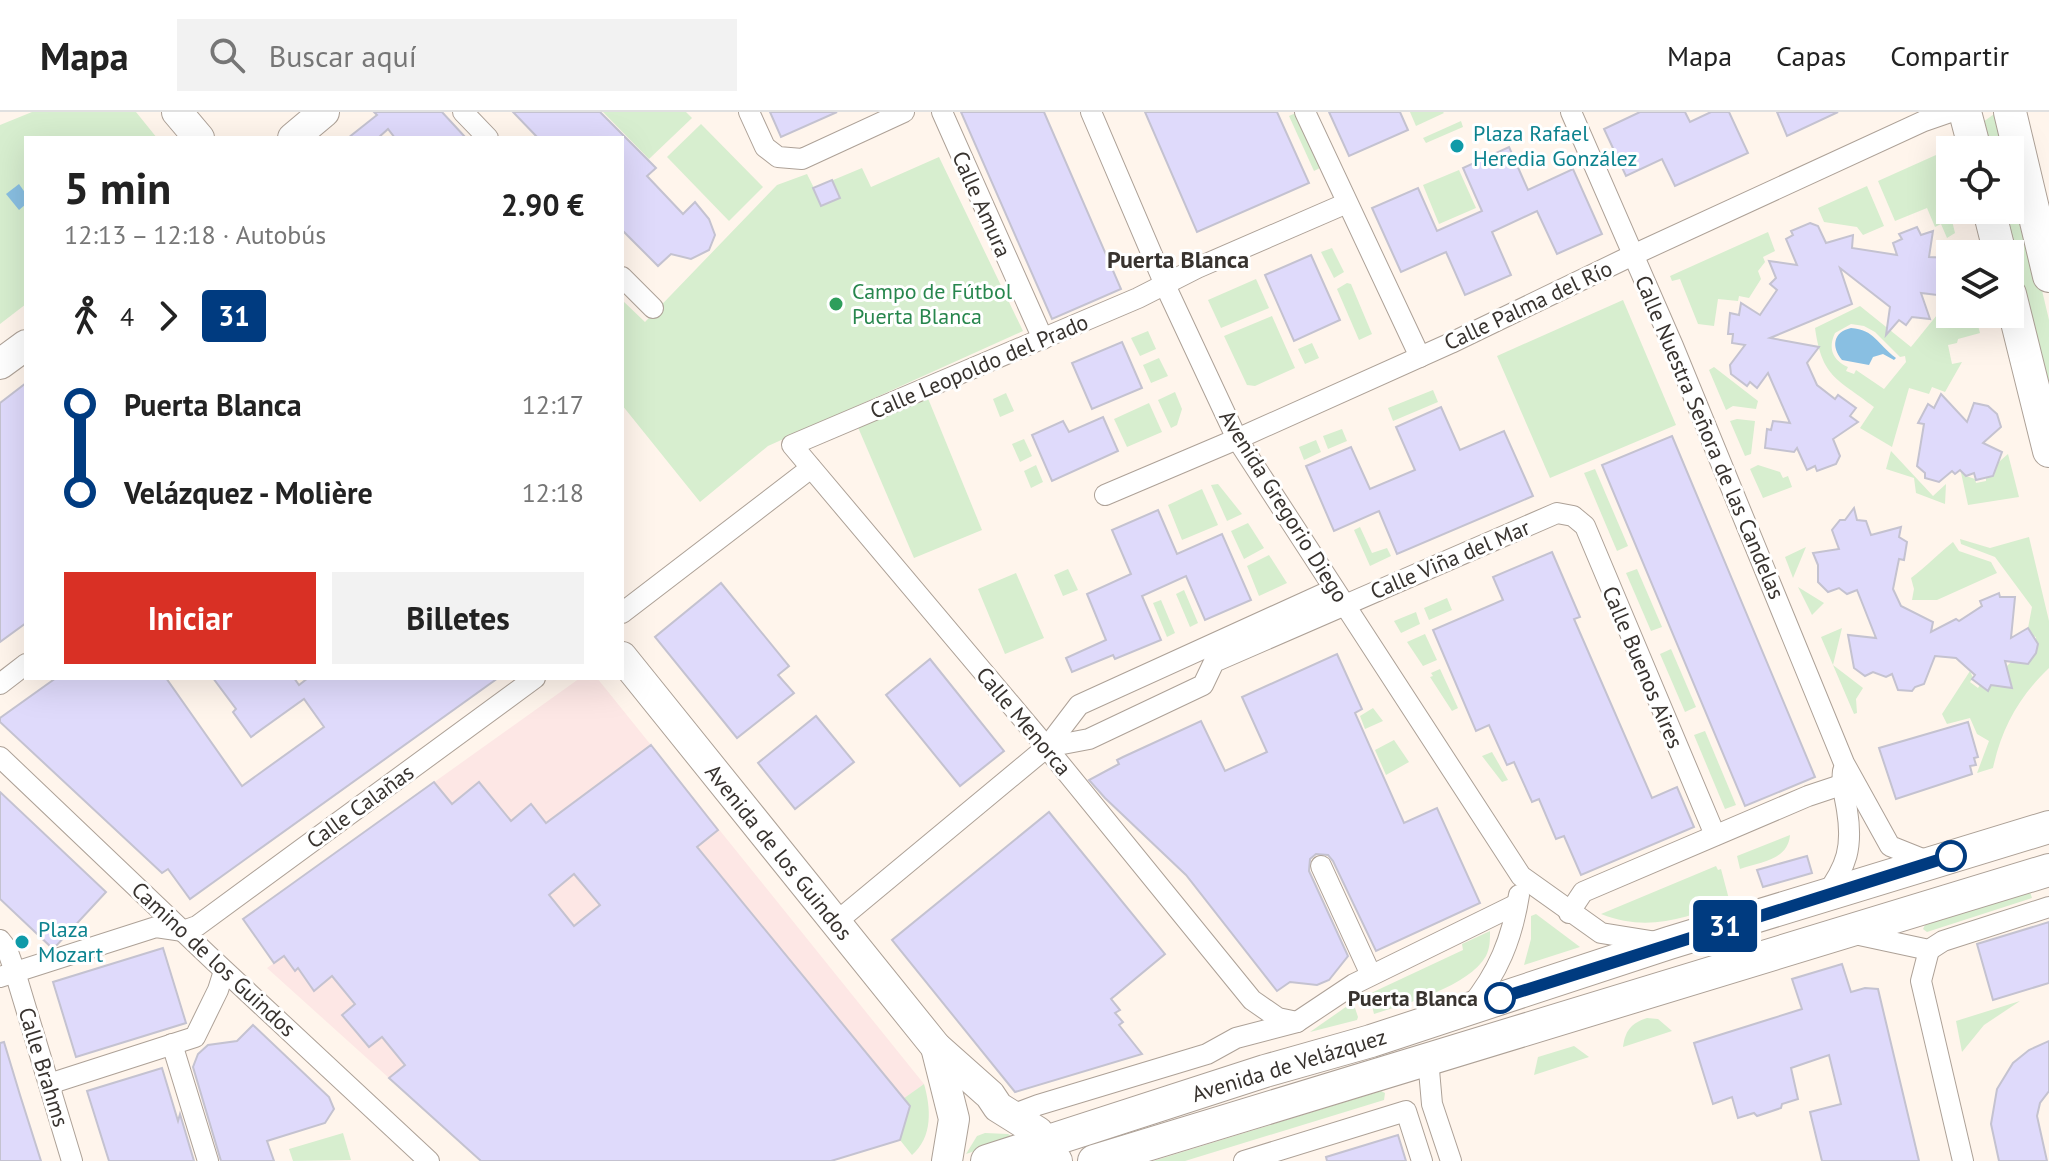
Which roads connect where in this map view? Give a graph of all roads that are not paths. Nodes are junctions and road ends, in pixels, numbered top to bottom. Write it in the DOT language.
graph roads {
  1 [pos="177,112"];
  2 [pos="324,112"];
  3 [pos="463,112"];
  4 [pos="749,112"];
  5 [pos="904,112"];
  6 [pos="942,112"];
  7 [pos="1091,112"];
  8 [pos="1305,112"];
  9 [pos="1571,112"];
  10 [pos="1950,112"];
  11 [pos="1965,112"];
  12 [pos="2010,112"];
  13 [pos="197,136"];
  14 [pos="295,136"];
  15 [pos="486,136"];
  16 [pos="1971,136"];
  17 [pos="1347,203"];
  18 [pos="1633,255"];
  19 [pos="2049,276"];
  20 [pos="624,279"];
  21 [pos="1165,285"];
  22 [pos="653,308"];
  23 [pos="2018,328"];
  24 [pos="1043,339"];
  25 [pos="1420,357"];
  26 [pos="1237,439"];
  27 [pos="792,445"];
  28 [pos="2049,451"];
  29 [pos="811,468"];
  30 [pos="1105,495"];
  31 [pos="1557,513"];
  32 [pos="1339,597"];
  33 [pos="624,611"];
  34 [pos="624,659"];
  35 [pos="24,666"];
  36 [pos="532,680"];
  37 [pos="0,684"];
  38 [pos="1047,747"];
  39 [pos="0,757"];
  40 [pos="1844,763"];
  41 [pos="1841,785"];
  42 [pos="2049,827"];
  43 [pos="1715,835"];
  44 [pos="1930,862"];
  45 [pos="1321,866"];
  46 [pos="2049,870"];
  47 [pos="1521,876"];
  48 [pos="1825,896"];
  49 [pos="1517,904"];
  50 [pos="2049,907"];
  51 [pos="1569,913"];
  52 [pos="835,923"];
  53 [pos="183,931"];
  54 [pos="1846,932"];
  55 [pos="0,940"];
  56 [pos="1669,943"];
  57 [pos="1929,950"];
  58 [pos="224,971"];
  59 [pos="8,975"];
  60 [pos="1371,975"];
  61 [pos="1252,1000"];
  62 [pos="1468,1009"];
  63 [pos="1297,1022"];
  64 [pos="1236,1038"];
  65 [pos="172,1044"];
  66 [pos="936,1047"];
  67 [pos="1428,1059"];
  68 [pos="49,1084"];
  69 [pos="1009,1116"];
  70 [pos="1051,1151"];
  71 [pos="948,1154"];
  72 [pos="72,1161"];
  73 [pos="208,1161"];
  74 [pos="429,1161"];
  75 [pos="987,1161"];
  76 [pos="1094,1161"];
  77 [pos="1244,1161"];
  78 [pos="1422,1161"];
  79 [pos="1451,1161"];
  80 [pos="1963,1161"];
  1 -- 13 [label="main road"];
  2 -- 14 [label="main road"];
  3 -- 15 [label="street"];
  4 -- 5 [label="street"];
  6 -- 24 [label="street, Calle Amura"];
  7 -- 21 [label="street, Avenida Gregorio Diego"];
  8 -- 17 [label="street"];
  9 -- 18 [label="street, Calle Nuestra Señora de las Candelas"];
  10 -- 18 [label="street, Calle Palma del Río"];
  11 -- 16 [label="main road"];
  12 -- 19 [label="main road"];
  17 -- 21 [label="street, Calle Leopoldo del Prado"];
  17 -- 25 [label="street"];
  18 -- 25 [label="street, Calle Palma del Río"];
  18 -- 40 [label="street, Calle Nuestra Señora de las Candelas"];
  20 -- 22 [label="street"];
  21 -- 24 [label="street, Calle Leopoldo del Prado"];
  21 -- 26 [label="street, Avenida Gregorio Diego"];
  23 -- 28 [label="main road"];
  24 -- 27 [label="street, Calle Leopoldo del Prado"];
  25 -- 26 [label="street, Calle Palma del Río"];
  26 -- 30 [label="street, Calle Palma del Río"];
  26 -- 32 [label="street, Avenida Gregorio Diego"];
  27 -- 29 [label="street, Calle Menorca"];
  29 -- 33 [label="street"];
  29 -- 38 [label="street, Calle Menorca"];
  31 -- 32 [label="street, Calle Viña del Mar"];
  31 -- 43 [label="street, Calle Buenos Aires"];
  32 -- 38 [label="street, Calle Viña del Mar"];
  32 -- 38 [label="street, Calle Viña del Mar"];
  32 -- 47 [label="street, Avenida Gregorio Diego"];
  34 -- 52 [label="main road, Avenida de los Guindos"];
  35 -- 37 [label="street"];
  36 -- 53 [label="street, Calle Calañas"];
  38 -- 52 [label="street, Calle Viña del Mar"];
  38 -- 61 [label="street, Calle Menorca"];
  39 -- 53 [label="street, Camino de los Guindos"];
  40 -- 41 [label="street"];
  40 -- 44 [label="street, Calle Nuestra Señora de las Candelas"];
  41 -- 43 [label="street"];
  41 -- 48 [label="street"];
  42 -- 44 [label="main road, Avenida de Velázquez"];
  43 -- 51 [label="street"];
  44 -- 48 [label="main road, Avenida de Velázquez"];
  45 -- 60 [label="street"];
  46 -- 54 [label="main road, Avenida de Velázquez"];
  47 -- 49 [label="street"];
  47 -- 51 [label="street, Avenida Gregorio Diego"];
  48 -- 56 [label="main road, Avenida de Velázquez"];
  49 -- 60 [label="street, Avenida de Velázquez"];
  49 -- 62 [label="street"];
  50 -- 57 [label="street"];
  51 -- 56 [label="street, Avenida Gregorio Diego"];
  52 -- 66 [label="main road, Avenida de los Guindos"];
  53 -- 58 [label="street, Camino de los Guindos"];
  53 -- 59 [label="street"];
  54 -- 57 [label="street, Avenida de Velázquez"];
  54 -- 67 [label="main road, Avenida de Velázquez"];
  55 -- 59 [label="street"];
  56 -- 62 [label="main road, Avenida de Velázquez"];
  57 -- 80 [label="street"];
  58 -- 65 [label="street"];
  58 -- 74 [label="street, Camino de los Guindos"];
  59 -- 68 [label="street, Calle Brahms"];
  60 -- 63 [label="street, Avenida de Velázquez"];
  61 -- 63 [label="street, Calle Menorca"];
  61 -- 64 [label="street"];
  62 -- 70 [label="main road, Avenida de Velázquez"];
  63 -- 64 [label="street, Avenida de Velázquez"];
  64 -- 69 [label="street, Avenida de Velázquez"];
  65 -- 68 [label="street"];
  65 -- 73 [label="street"];
  66 -- 69 [label="main road, Avenida de los Guindos"];
  66 -- 71 [label="main road, Avenida de los Guindos"];
  67 -- 76 [label="main road, Avenida de Velázquez"];
  67 -- 79 [label="street"];
  68 -- 72 [label="street, Calle Brahms"];
  69 -- 70 [label="main road, Avenida de los Guindos"];
  69 -- 71 [label="main road"];
  70 -- 75 [label="main road, Avenida de Velázquez"];
  77 -- 78 [label="street"];
}
